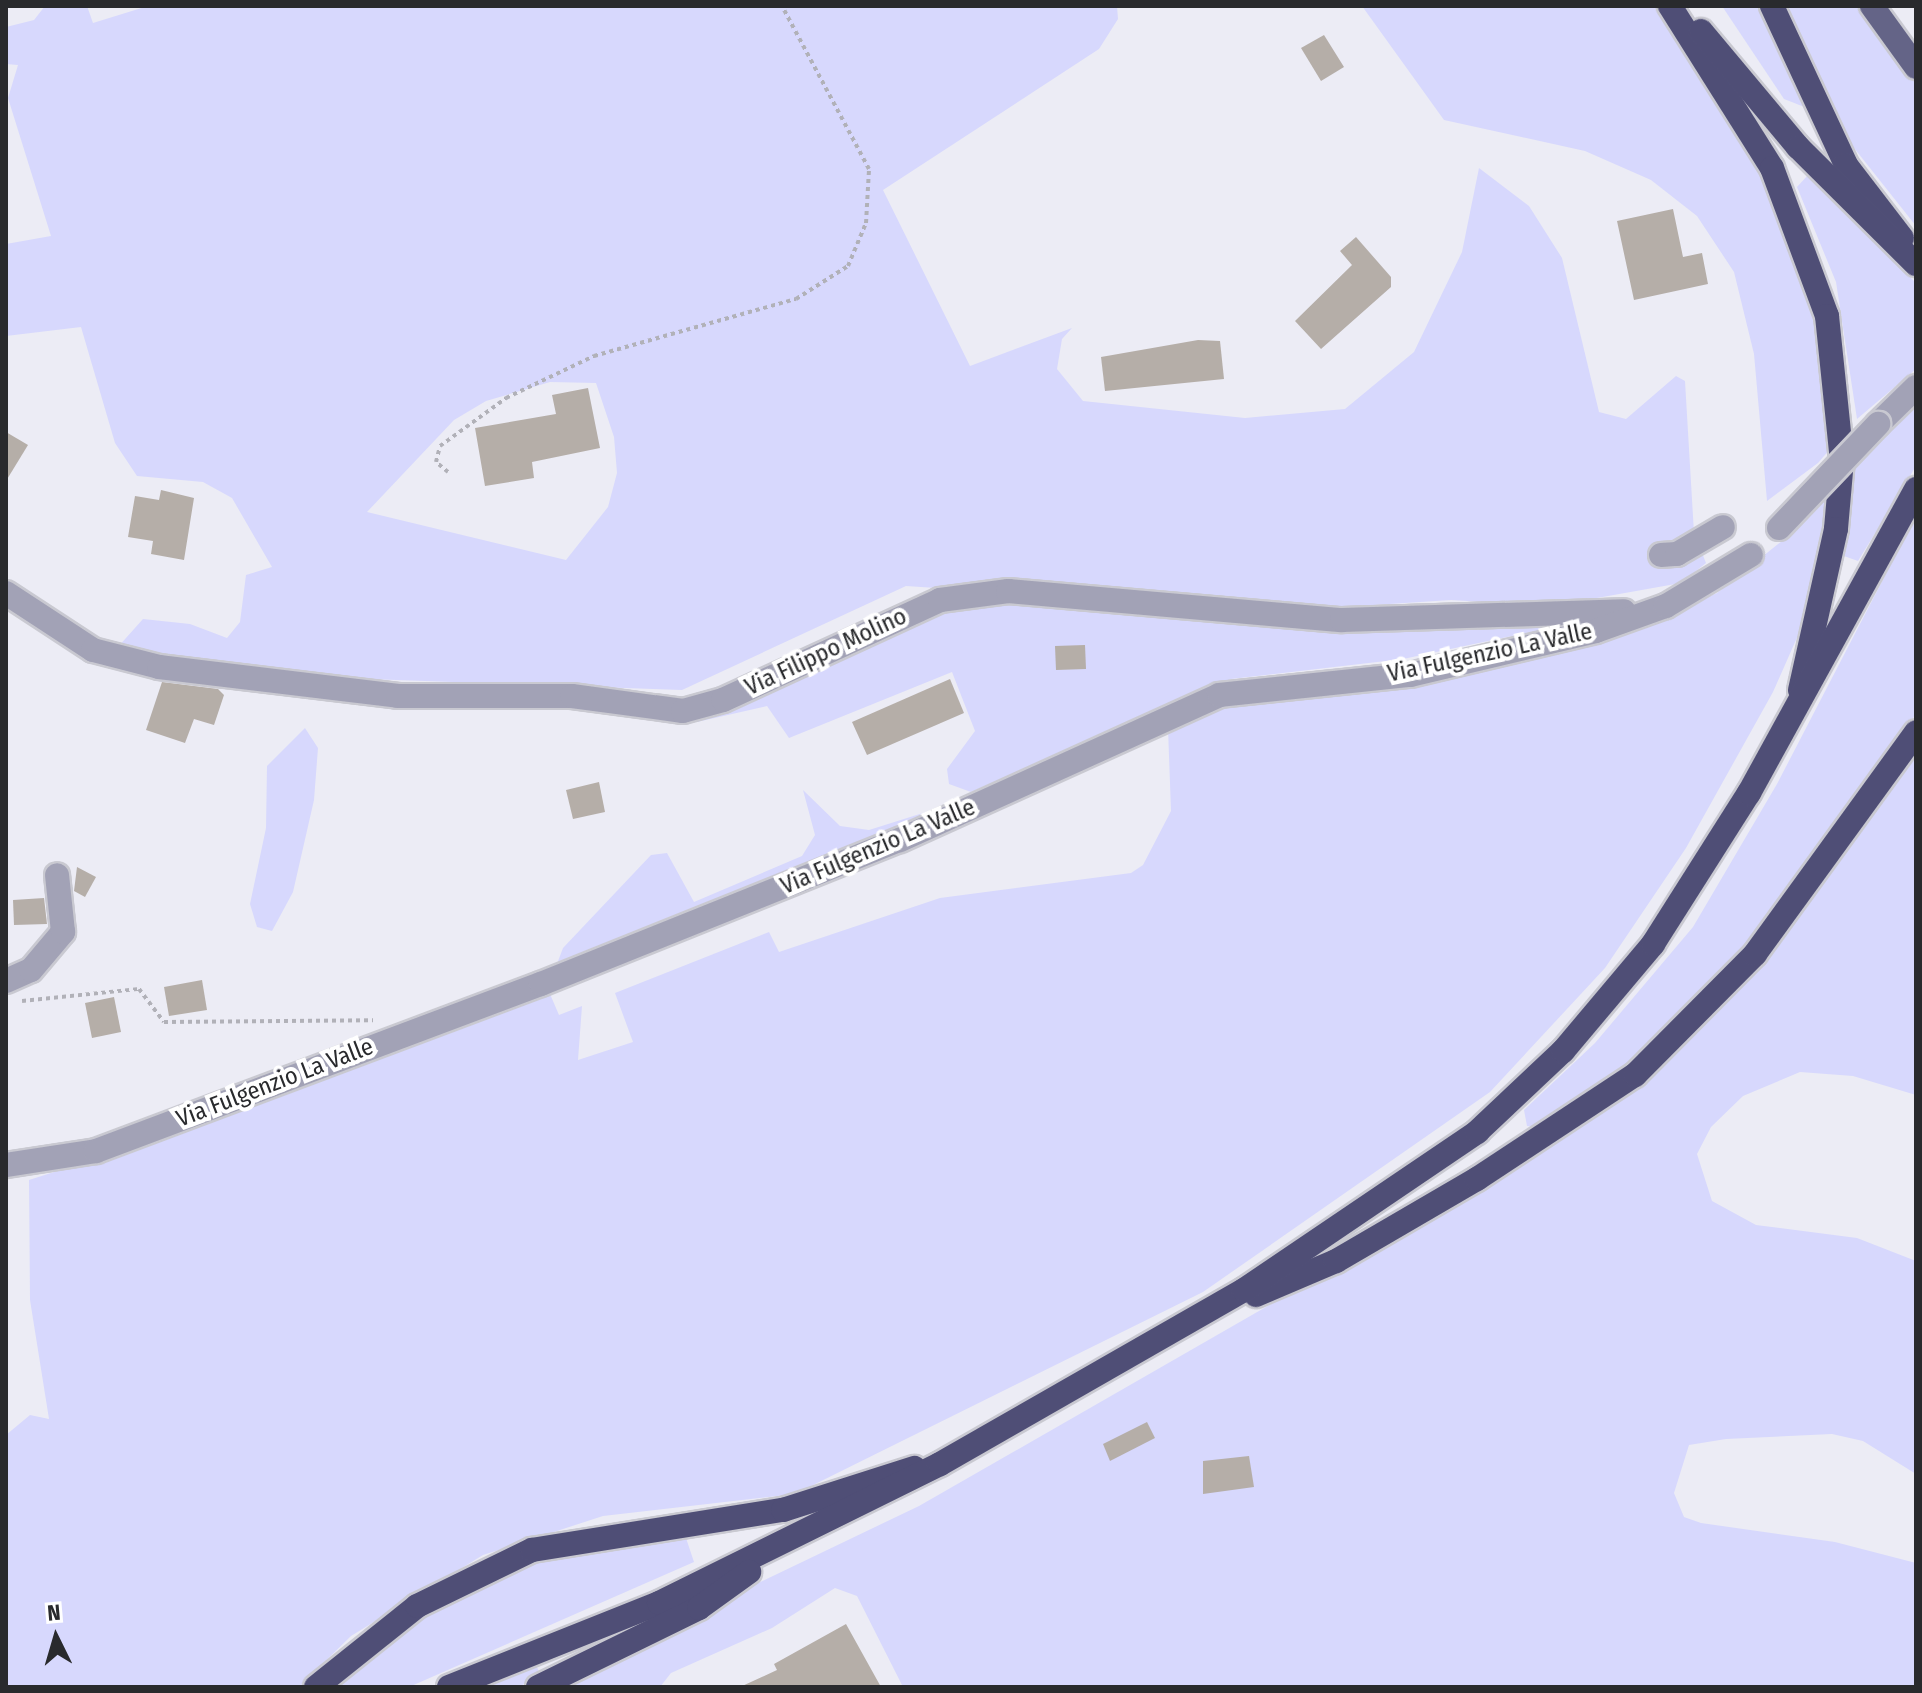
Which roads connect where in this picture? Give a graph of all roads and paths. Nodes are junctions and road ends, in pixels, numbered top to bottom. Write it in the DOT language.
graph roads {
  1 [pos="782,6"];
  2 [pos="1670,6"];
  3 [pos="1681,6"];
  4 [pos="1772,6"];
  5 [pos="1872,6"];
  6 [pos="1916,67"];
  7 [pos="1916,256"];
  8 [pos="1916,264"];
  9 [pos="1916,387"];
  10 [pos="448,472"];
  11 [pos="1916,489"];
  12 [pos="1723,527"];
  13 [pos="1779,528"];
  14 [pos="1661,555"];
  15 [pos="1751,555"];
  16 [pos="6,593"];
  17 [pos="1666,606"];
  18 [pos="1799,702"];
  19 [pos="1916,732"];
  20 [pos="57,875"];
  21 [pos="6,981"];
  22 [pos="6,1003"];
  23 [pos="413,1032"];
  24 [pos="6,1165"];
  25 [pos="1173,1331"];
  26 [pos="940,1464"];
  27 [pos="800,1536"];
  28 [pos="316,1687"];
  29 [pos="449,1687"];
  30 [pos="538,1687"];
  1 -- 10 [label="path"];
  2 -- 18 [label="highway"];
  3 -- 8 [label="highway"];
  4 -- 7 [label="highway"];
  5 -- 6 [label="main road"];
  9 -- 13 [label="street, bridge"];
  11 -- 18 [label="highway"];
  12 -- 14 [label="street"];
  15 -- 17 [label="street, Via Fulgenzio La Valle"];
  16 -- 17 [label="street, Via Filippo Molino"];
  17 -- 23 [label="street, Via Fulgenzio La Valle"];
  18 -- 25 [label="highway"];
  19 -- 25 [label="highway"];
  20 -- 21 [label="street"];
  22 -- 23 [label="path"];
  23 -- 24 [label="street, Via Fulgenzio La Valle"];
  25 -- 26 [label="highway"];
  26 -- 27 [label="highway"];
  26 -- 28 [label="highway"];
  27 -- 29 [label="highway"];
  27 -- 30 [label="highway"];
}
